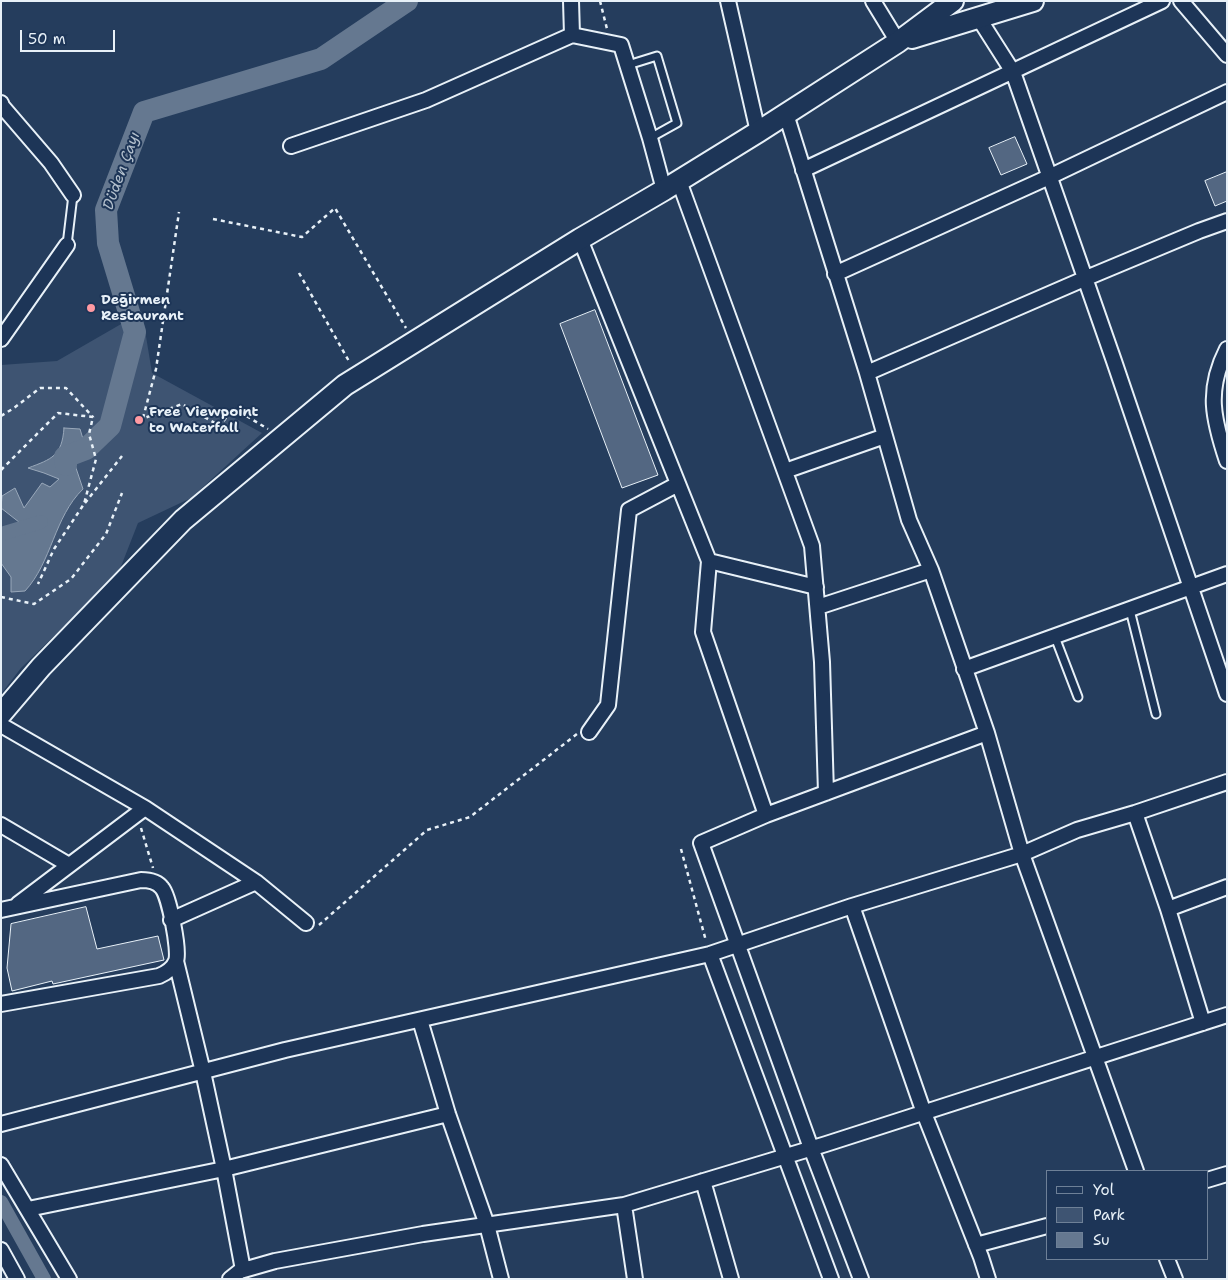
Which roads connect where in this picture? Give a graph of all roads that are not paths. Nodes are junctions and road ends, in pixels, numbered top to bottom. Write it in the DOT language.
graph roads {
  1 [pos="571,1"];
  2 [pos="728,1"];
  3 [pos="873,1"];
  4 [pos="953,1"];
  5 [pos="1033,1"];
  6 [pos="1162,1"];
  7 [pos="1180,1"];
  8 [pos="978,17"];
  9 [pos="572,35"];
  10 [pos="898,42"];
  11 [pos="1227,55"];
  12 [pos="628,65"];
  13 [pos="1013,72"];
  14 [pos="1227,92"];
  15 [pos="1,102"];
  16 [pos="786,114"];
  17 [pos="758,132"];
  18 [pos="650,138"];
  19 [pos="291,146"];
  20 [pos="803,170"];
  21 [pos="1050,177"];
  22 [pos="671,185"];
  23 [pos="73,195"];
  24 [pos="1227,221"];
  25 [pos="580,240"];
  26 [pos="67,245"];
  27 [pos="835,274"];
  28 [pos="1084,279"];
  29 [pos="1,339"];
  30 [pos="1227,348"];
  31 [pos="868,373"];
  32 [pos="885,436"];
  33 [pos="1227,460"];
  34 [pos="785,471"];
  35 [pos="678,484"];
  36 [pos="710,561"];
  37 [pos="931,570"];
  38 [pos="1227,574"];
  39 [pos="816,587"];
  40 [pos="1191,588"];
  41 [pos="818,607"];
  42 [pos="1130,610"];
  43 [pos="1055,637"];
  44 [pos="964,669"];
  45 [pos="1227,694"];
  46 [pos="1078,697"];
  47 [pos="1,714"];
  48 [pos="1156,714"];
  49 [pos="1,725"];
  50 [pos="589,732"];
  51 [pos="987,733"];
  52 [pos="1227,782"];
  53 [pos="826,793"];
  54 [pos="141,812"];
  55 [pos="1135,813"];
  56 [pos="766,815"];
  57 [pos="1,825"];
  58 [pos="1022,854"];
  59 [pos="69,866"];
  60 [pos="256,882"];
  61 [pos="1227,887"];
  62 [pos="852,906"];
  63 [pos="7,908"];
  64 [pos="1168,909"];
  65 [pos="171,920"];
  66 [pos="306,924"];
  67 [pos="739,945"];
  68 [pos="710,954"];
  69 [pos="176,961"];
  70 [pos="1,1004"];
  71 [pos="1227,1015"];
  72 [pos="420,1020"];
  73 [pos="1203,1023"];
  74 [pos="1096,1058"];
  75 [pos="203,1072"];
  76 [pos="924,1113"];
  77 [pos="448,1114"];
  78 [pos="1,1124"];
  79 [pos="811,1148"];
  80 [pos="785,1156"];
  81 [pos="1,1165"];
  82 [pos="224,1169"];
  83 [pos="1136,1170"];
  84 [pos="1227,1174"];
  85 [pos="1208,1180"];
  86 [pos="703,1181"];
  87 [pos="624,1205"];
  88 [pos="28,1209"];
  89 [pos="487,1225"];
  90 [pos="1046,1226"];
  91 [pos="976,1245"];
  92 [pos="1,1250"];
  93 [pos="1168,1260"];
  94 [pos="243,1270"];
  95 [pos="11,1276"];
  96 [pos="69,1279"];
  97 [pos="230,1279"];
  98 [pos="501,1279"];
  99 [pos="635,1279"];
  100 [pos="731,1279"];
  101 [pos="831,1279"];
  102 [pos="861,1279"];
  103 [pos="988,1279"];
  104 [pos="1175,1279"];
  1 -- 9 [label="street"];
  2 -- 17 [label="street"];
  3 -- 10 [label="street"];
  4 -- 10 [label="street"];
  5 -- 8 [label="street"];
  6 -- 13 [label="street"];
  7 -- 11 [label="street"];
  8 -- 10 [label="street"];
  8 -- 13 [label="street"];
  9 -- 12 [label="street"];
  9 -- 19 [label="street"];
  10 -- 16 [label="street"];
  12 -- 18 [label="street"];
  12 -- 18 [label="lane"];
  13 -- 20 [label="street"];
  13 -- 21 [label="street"];
  14 -- 21 [label="street"];
  15 -- 23 [label="street"];
  16 -- 17 [label="street"];
  16 -- 20 [label="street"];
  17 -- 22 [label="street"];
  18 -- 22 [label="street"];
  20 -- 27 [label="street"];
  21 -- 27 [label="street"];
  21 -- 28 [label="street"];
  22 -- 25 [label="street"];
  22 -- 34 [label="street"];
  23 -- 26 [label="lane"];
  24 -- 28 [label="street"];
  25 -- 35 [label="street"];
  25 -- 47 [label="street"];
  26 -- 29 [label="street"];
  27 -- 31 [label="street"];
  28 -- 31 [label="street"];
  28 -- 40 [label="street"];
  30 -- 33 [label="street"];
  31 -- 32 [label="street"];
  32 -- 34 [label="street"];
  32 -- 37 [label="street"];
  34 -- 39 [label="street"];
  35 -- 36 [label="street"];
  35 -- 50 [label="street"];
  36 -- 39 [label="street"];
  36 -- 56 [label="street"];
  37 -- 41 [label="street"];
  37 -- 44 [label="street"];
  38 -- 40 [label="street"];
  39 -- 41 [label="street"];
  40 -- 42 [label="street"];
  40 -- 45 [label="street"];
  41 -- 53 [label="street"];
  42 -- 43 [label="street"];
  42 -- 48 [label="lane"];
  43 -- 44 [label="street"];
  43 -- 46 [label="lane"];
  44 -- 51 [label="street"];
  49 -- 54 [label="street"];
  51 -- 53 [label="street"];
  51 -- 58 [label="street"];
  52 -- 55 [label="street"];
  53 -- 56 [label="street"];
  54 -- 59 [label="street"];
  54 -- 60 [label="street"];
  55 -- 58 [label="street"];
  55 -- 64 [label="street"];
  56 -- 67 [label="street"];
  57 -- 59 [label="street"];
  58 -- 62 [label="street"];
  58 -- 74 [label="street"];
  59 -- 63 [label="street"];
  60 -- 65 [label="street"];
  60 -- 66 [label="street"];
  61 -- 64 [label="street"];
  62 -- 67 [label="street"];
  62 -- 76 [label="street"];
  63 -- 65 [label="street"];
  64 -- 73 [label="street"];
  65 -- 69 [label="street"];
  67 -- 68 [label="street"];
  67 -- 79 [label="street"];
  68 -- 72 [label="street"];
  68 -- 80 [label="street"];
  69 -- 70 [label="street"];
  69 -- 75 [label="street"];
  71 -- 73 [label="street"];
  72 -- 75 [label="street"];
  72 -- 77 [label="street"];
  73 -- 74 [label="street"];
  74 -- 76 [label="street"];
  74 -- 83 [label="street"];
  75 -- 78 [label="street"];
  75 -- 82 [label="street"];
  76 -- 79 [label="street"];
  76 -- 91 [label="street"];
  77 -- 82 [label="street"];
  77 -- 89 [label="street"];
  79 -- 80 [label="street"];
  79 -- 102 [label="street"];
  80 -- 86 [label="street"];
  80 -- 101 [label="street"];
  81 -- 88 [label="street"];
  82 -- 88 [label="street"];
  82 -- 94 [label="street"];
  84 -- 85 [label="street"];
  86 -- 87 [label="street"];
  86 -- 100 [label="street"];
  87 -- 89 [label="street"];
  87 -- 99 [label="street"];
  88 -- 96 [label="street"];
  89 -- 94 [label="street"];
  89 -- 98 [label="street"];
  90 -- 91 [label="street"];
  91 -- 103 [label="street"];
  92 -- 95 [label="street"];
  93 -- 104 [label="street"];
  94 -- 97 [label="street"];
}
